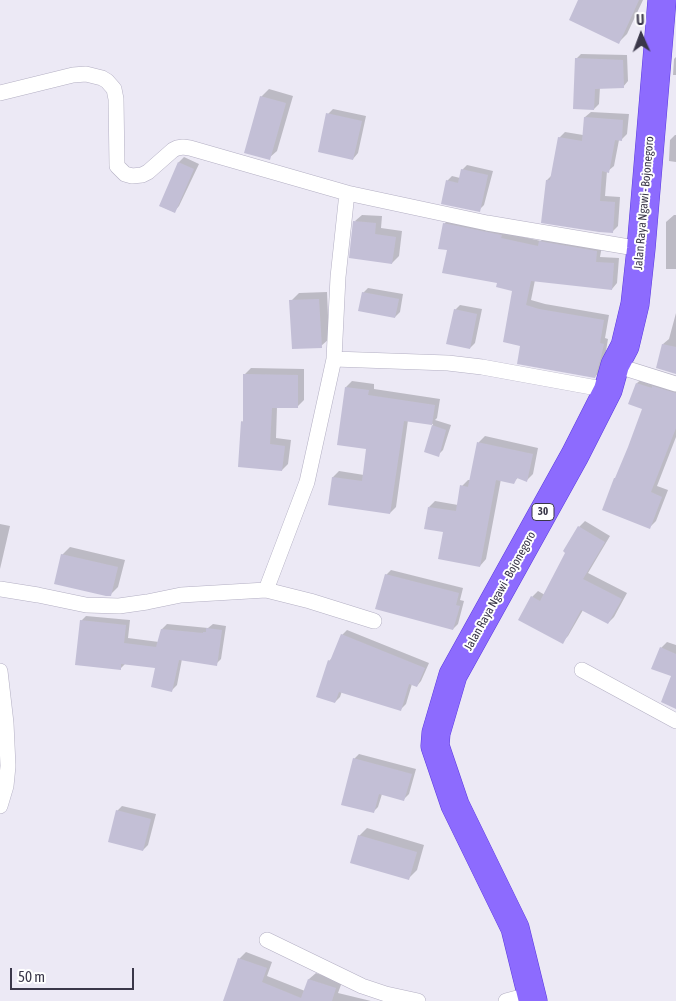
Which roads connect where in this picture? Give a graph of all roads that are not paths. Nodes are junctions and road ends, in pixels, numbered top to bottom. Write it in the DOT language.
graph roads {
  1 [pos="662,0"];
  2 [pos="0,92"];
  3 [pos="347,193"];
  4 [pos="641,249"];
  5 [pos="334,359"];
  6 [pos="612,378"];
  7 [pos="676,384"];
  8 [pos="0,589"];
  9 [pos="266,590"];
  10 [pos="374,621"];
  11 [pos="582,670"];
  12 [pos="0,671"];
  13 [pos="676,721"];
  14 [pos="0,806"];
  15 [pos="267,940"];
  16 [pos="533,997"];
  17 [pos="418,1001"];
  18 [pos="506,1001"];
  1 -- 4 [label="highway, Jalan Raya Ngawi - Bojonegoro / 30"];
  2 -- 3 [label="street"];
  3 -- 4 [label="street"];
  3 -- 5 [label="street"];
  4 -- 6 [label="highway, Jalan Raya Ngawi - Bojonegoro / 30"];
  5 -- 6 [label="street"];
  5 -- 9 [label="street"];
  6 -- 7 [label="street"];
  6 -- 16 [label="highway, Jalan Raya Ngawi - Bojonegoro / 30"];
  8 -- 9 [label="street"];
  9 -- 10 [label="street"];
  11 -- 13 [label="street"];
  12 -- 14 [label="street"];
  15 -- 17 [label="street"];
  16 -- 18 [label="street"];
}
